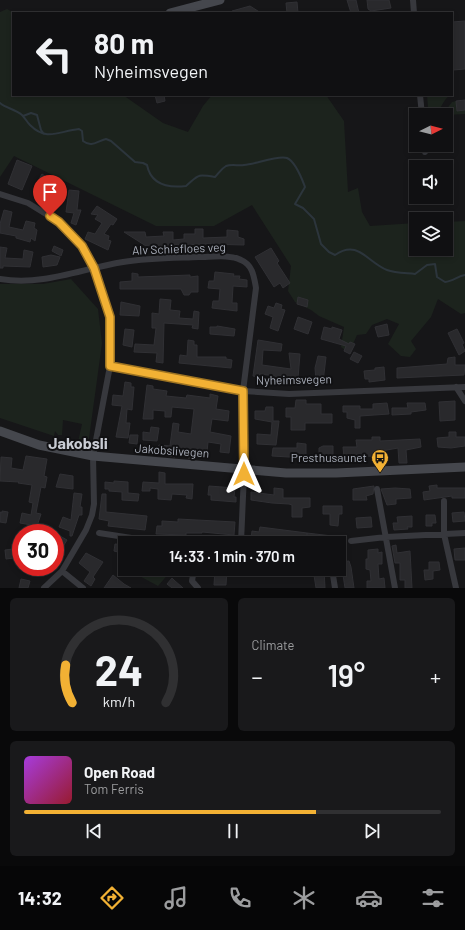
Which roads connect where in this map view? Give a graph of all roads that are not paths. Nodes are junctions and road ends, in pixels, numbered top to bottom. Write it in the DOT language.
graph roads {
  1 [pos="220,0"];
  2 [pos="413,0"];
  3 [pos="174,12"];
  4 [pos="414,12"];
  5 [pos="420,96"];
  6 [pos="421,108"];
  7 [pos="0,194"];
  8 [pos="94,268"];
  9 [pos="0,279"];
  10 [pos="110,366"];
  11 [pos="456,387"];
  12 [pos="465,387"];
  13 [pos="243,391"];
  14 [pos="465,401"];
  15 [pos="0,431"];
  16 [pos="93,456"];
  17 [pos="465,467"];
  18 [pos="243,468"];
  19 [pos="377,489"];
  20 [pos="444,501"];
  21 [pos="465,533"];
  22 [pos="99,534"];
  23 [pos="444,534"];
  24 [pos="240,536"];
  25 [pos="118,537"];
  26 [pos="386,537"];
  27 [pos="351,542"];
  28 [pos="64,568"];
  29 [pos="64,573"];
  30 [pos="57,576"];
  31 [pos="193,576"];
  32 [pos="333,576"];
  33 [pos="44,588"];
  34 [pos="83,588"];
  35 [pos="198,588"];
  36 [pos="335,588"];
  37 [pos="395,588"];
  38 [pos="456,588"];
  1 -- 3 [label="street"];
  2 -- 4 [label="street"];
  5 -- 6 [label="street"];
  7 -- 8 [label="street"];
  8 -- 9 [label="street, Alv Schiefloes veg"];
  8 -- 10 [label="street"];
  8 -- 13 [label="street, Alv Schiefloes veg"];
  10 -- 13 [label="street, Nyheimsvegen"];
  10 -- 16 [label="street"];
  11 -- 12 [label="street, Nyheimsvegen"];
  11 -- 13 [label="street, Nyheimsvegen"];
  11 -- 14 [label="street"];
  13 -- 18 [label="street, Alv Schiefloes veg"];
  15 -- 16 [label="street, Jakobslivegen"];
  16 -- 18 [label="street, Jakobslivegen"];
  16 -- 28 [label="street"];
  17 -- 18 [label="street, Jakobslivegen"];
  18 -- 24 [label="street, Alv Schiefloes veg"];
  19 -- 26 [label="street"];
  20 -- 23 [label="street"];
  21 -- 23 [label="street"];
  22 -- 25 [label="street"];
  23 -- 26 [label="street"];
  23 -- 38 [label="street"];
  26 -- 27 [label="street"];
  26 -- 37 [label="street"];
  29 -- 34 [label="street"];
  30 -- 33 [label="street"];
  31 -- 35 [label="street"];
  32 -- 36 [label="street"];
}
